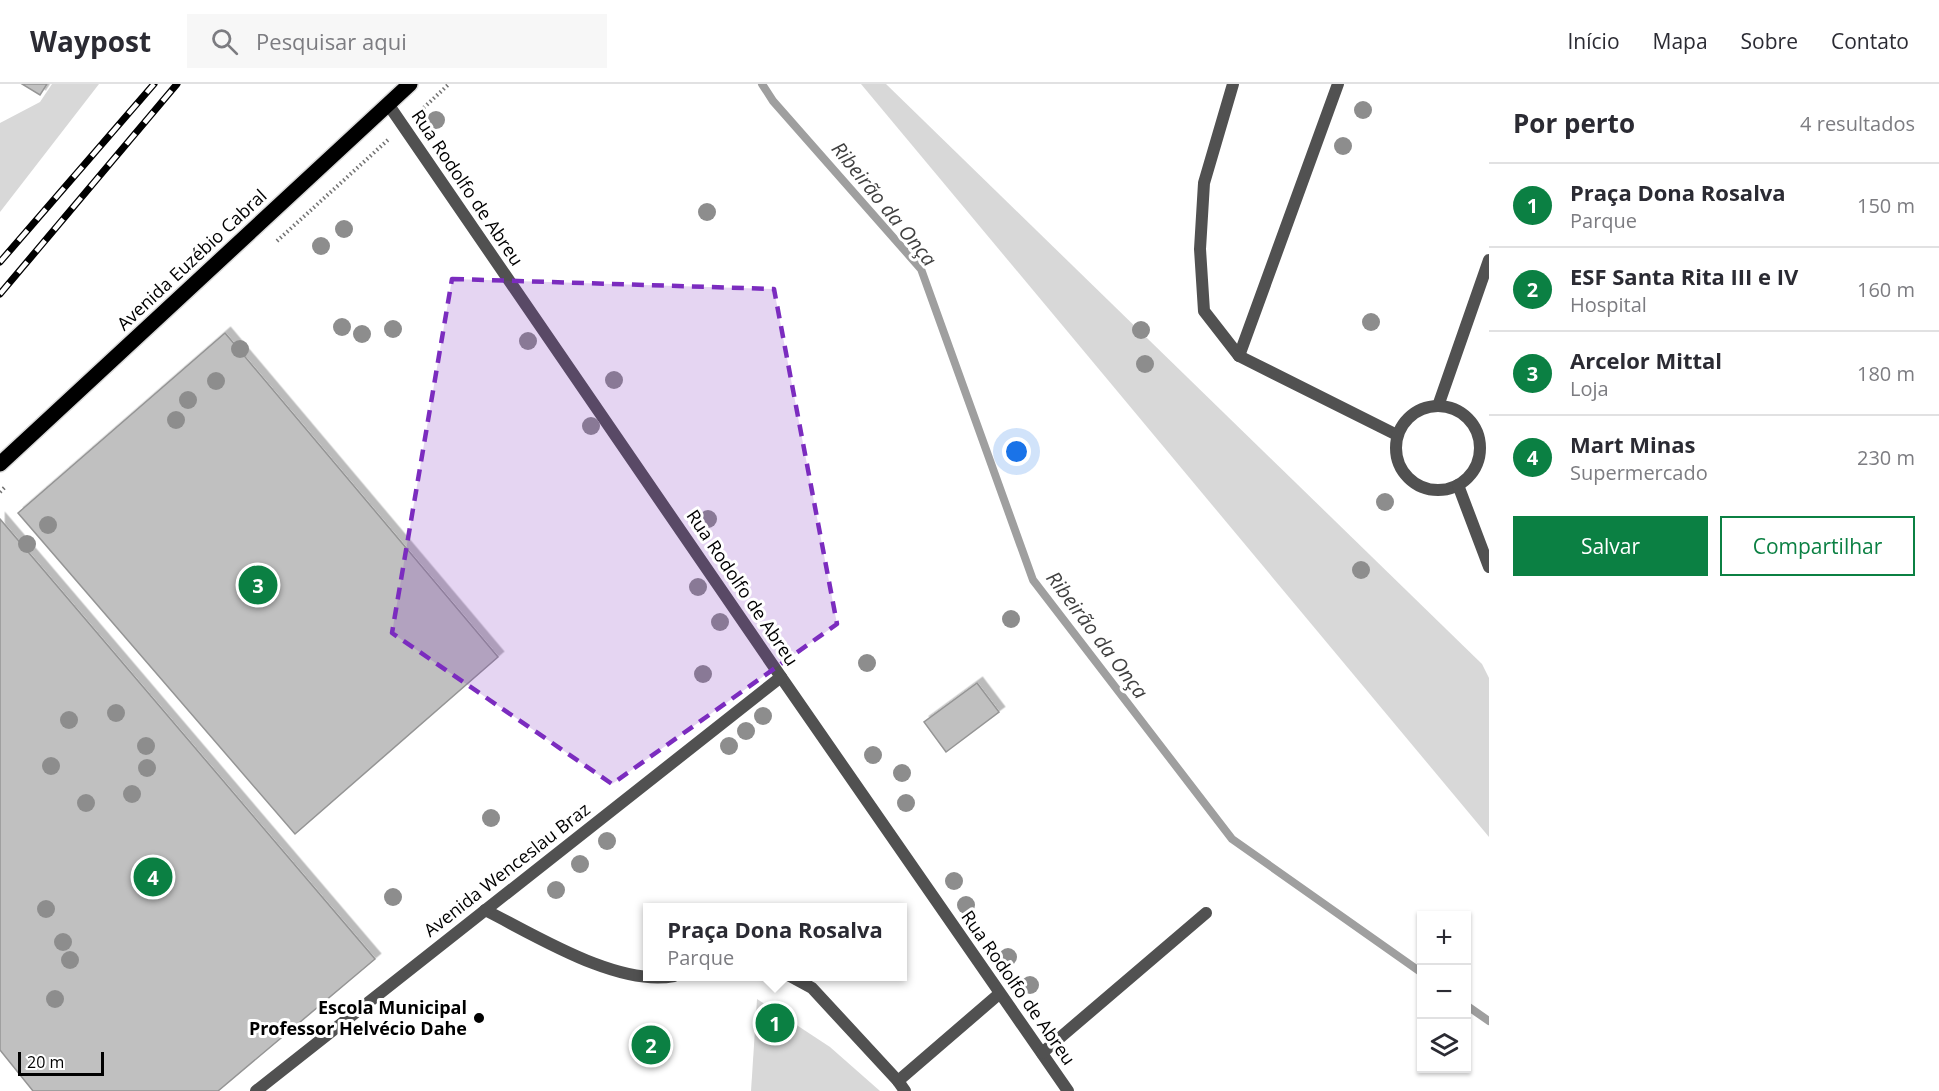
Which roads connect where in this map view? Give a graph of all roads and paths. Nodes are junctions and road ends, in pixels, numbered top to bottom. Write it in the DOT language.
graph roads {
  1 [pos="410,84"];
  2 [pos="1233,84"];
  3 [pos="1338,84"];
  4 [pos="388,104"];
  5 [pos="1489,260"];
  6 [pos="1239,356"];
  7 [pos="1438,406"];
  8 [pos="1397,435"];
  9 [pos="0,464"];
  10 [pos="1458,485"];
  11 [pos="1489,567"];
  12 [pos="781,678"];
  13 [pos="485,910"];
  14 [pos="1206,913"];
  15 [pos="643,977"];
  16 [pos="799,981"];
  17 [pos="999,994"];
  18 [pos="1042,1053"];
  19 [pos="902,1086"];
  20 [pos="256,1091"];
  21 [pos="1068,1091"];
  1 -- 4 [label="main road, Avenida Euzébio Cabral"];
  2 -- 6 [label="street"];
  3 -- 6 [label="street"];
  4 -- 9 [label="main road, Avenida Euzébio Cabral"];
  4 -- 12 [label="street, Rua Rodolfo de Abreu"];
  5 -- 7 [label="street"];
  6 -- 8 [label="street"];
  7 -- 8 [label="street"];
  7 -- 10 [label="street"];
  8 -- 10 [label="street"];
  10 -- 11 [label="street"];
  12 -- 13 [label="street, Avenida Wenceslau Braz"];
  12 -- 17 [label="street, Rua Rodolfo de Abreu"];
  13 -- 15 [label="street"];
  13 -- 20 [label="street, Avenida Wenceslau Braz"];
  14 -- 18 [label="street"];
  16 -- 19 [label="street"];
  17 -- 18 [label="street, Rua Rodolfo de Abreu"];
  17 -- 19 [label="street"];
  18 -- 21 [label="street, Rua Rodolfo de Abreu"];
}
